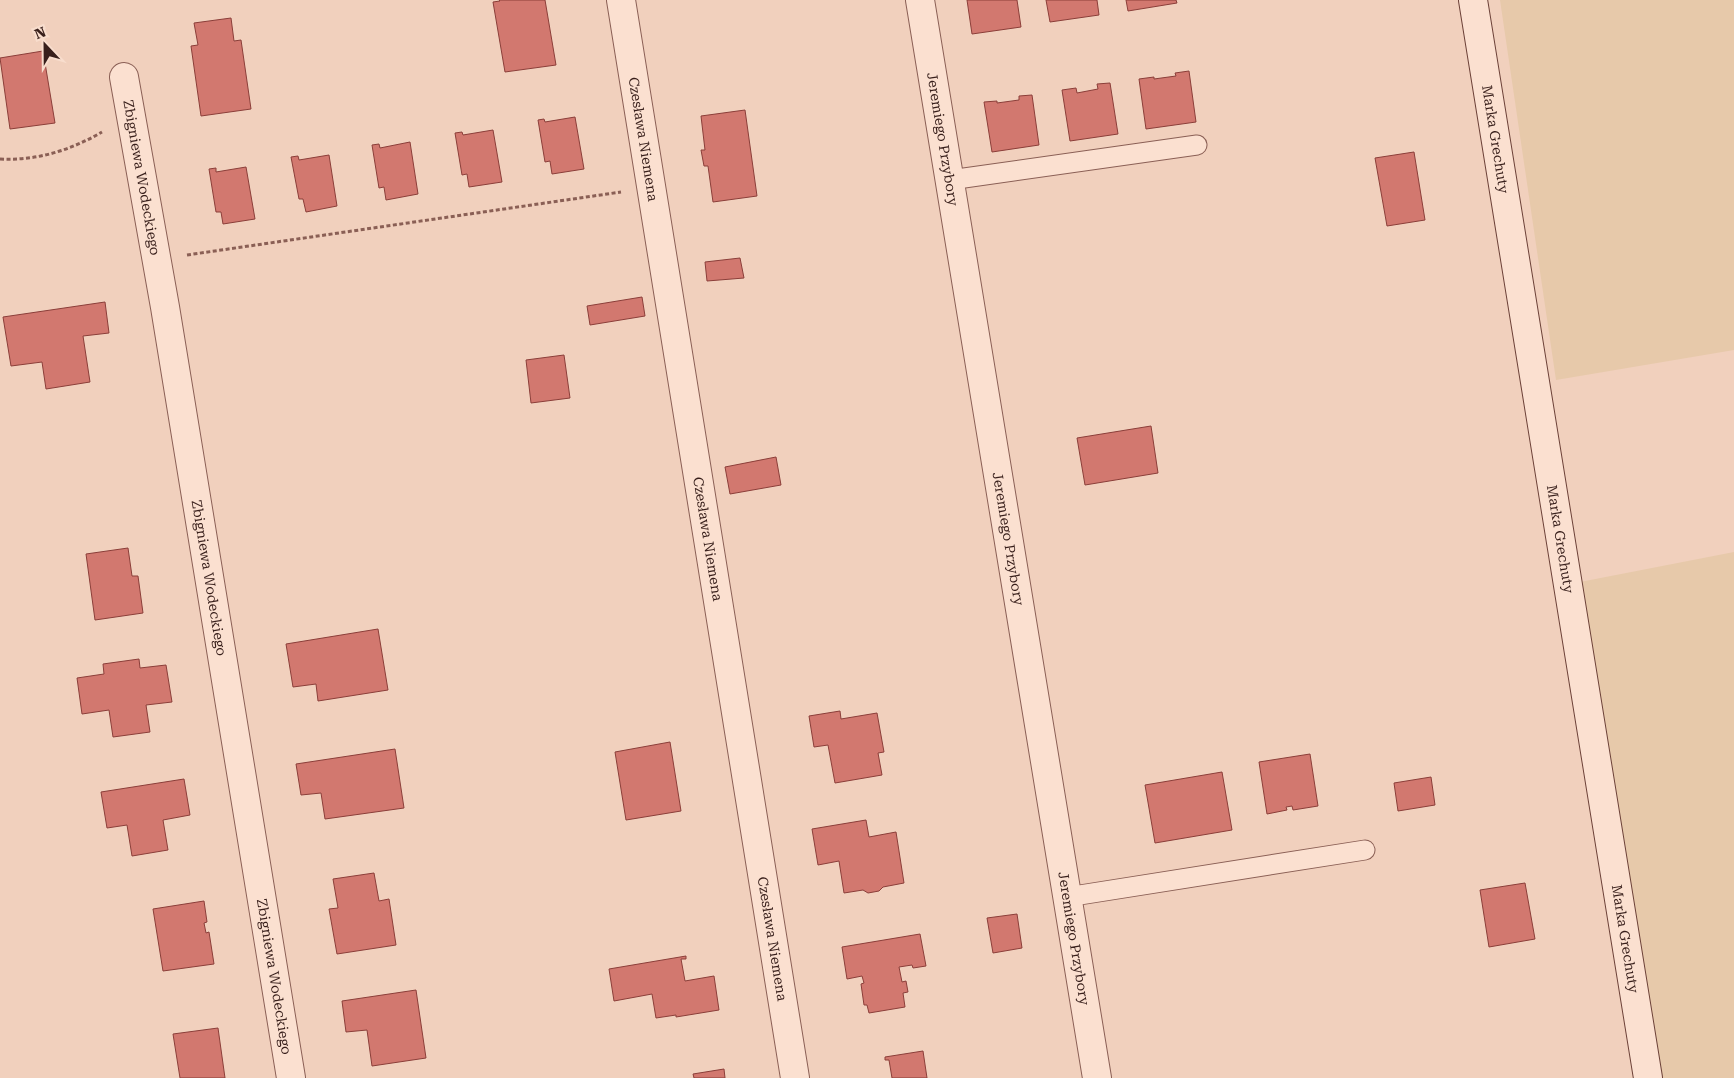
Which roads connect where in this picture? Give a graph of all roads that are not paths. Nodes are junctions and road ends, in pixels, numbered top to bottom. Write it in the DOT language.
graph roads {
  1 [pos="620,0"];
  2 [pos="920,0"];
  3 [pos="1473,0"];
  4 [pos="124,77"];
  5 [pos="1197,145"];
  6 [pos="950,180"];
  7 [pos="1365,850"];
  8 [pos="1067,897"];
  9 [pos="291,1078"];
  10 [pos="796,1078"];
  11 [pos="1097,1078"];
  12 [pos="1648,1078"];
  1 -- 10 [label="street, Czesława Niemena"];
  2 -- 6 [label="street, Jeremiego Przybory"];
  3 -- 12 [label="street, Marka Grechuty"];
  4 -- 9 [label="street, Zbigniewa Wodeckiego"];
  5 -- 6 [label="lane"];
  6 -- 8 [label="street, Jeremiego Przybory"];
  7 -- 8 [label="lane"];
  8 -- 11 [label="street, Jeremiego Przybory"];
}
